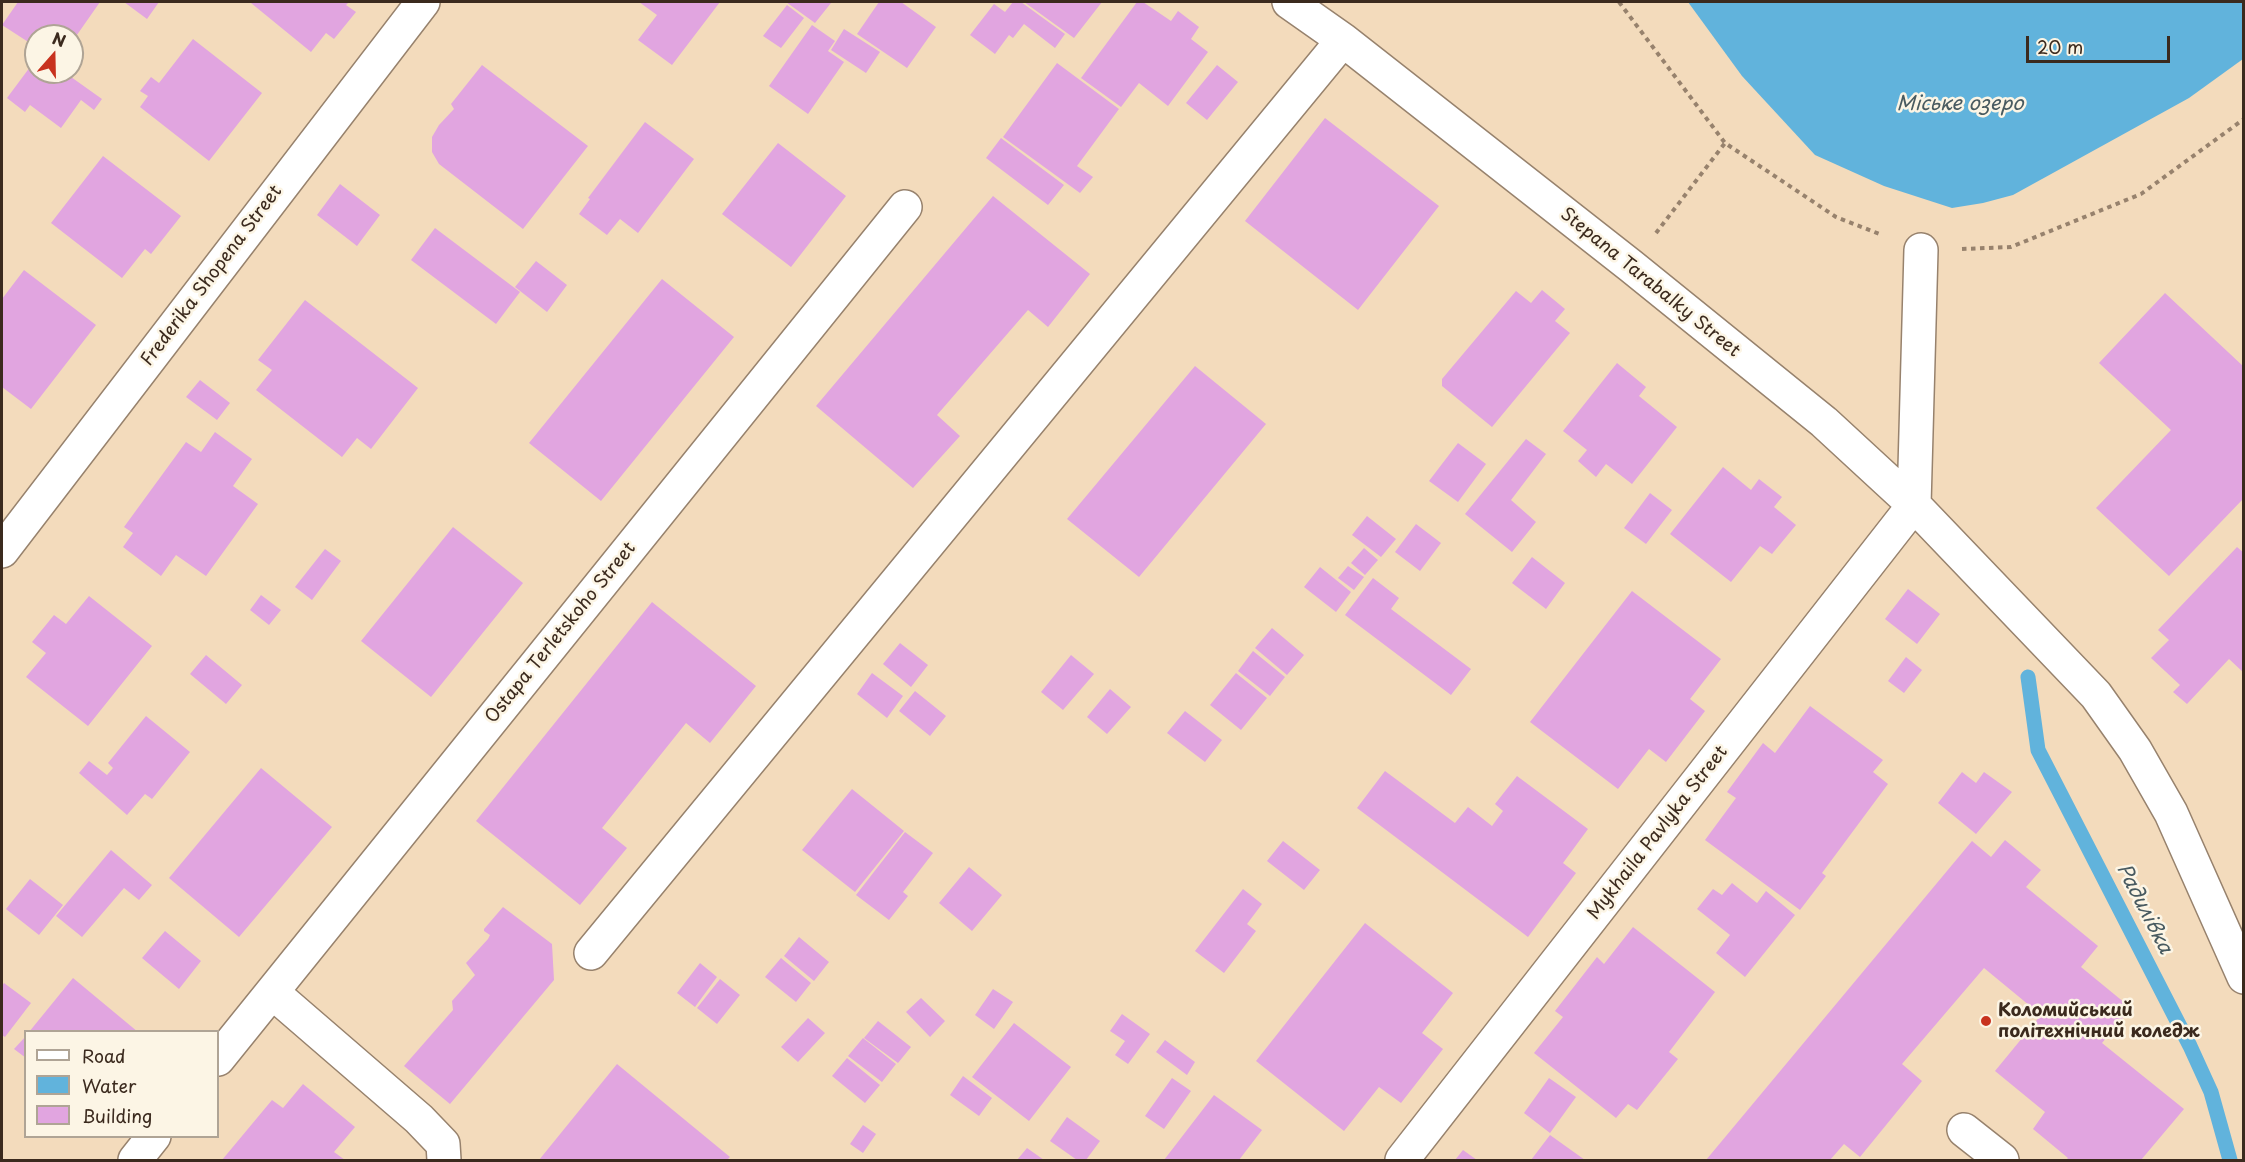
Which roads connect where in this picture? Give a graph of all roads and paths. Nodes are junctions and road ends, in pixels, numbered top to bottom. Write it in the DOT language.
graph roads {
  1 [pos="423,2"];
  2 [pos="1289,2"];
  3 [pos="1619,2"];
  4 [pos="1343,40"];
  5 [pos="2244,119"];
  6 [pos="1725,143"];
  7 [pos="905,207"];
  8 [pos="1921,250"];
  9 [pos="1631,266"];
  10 [pos="1914,505"];
  11 [pos="2,551"];
  12 [pos="591,952"];
  13 [pos="2244,977"];
  14 [pos="272,992"];
  15 [pos="219,1058"];
  16 [pos="1964,1130"];
  17 [pos="153,1138"];
  18 [pos="135,1161"];
  19 [pos="444,1161"];
  20 [pos="1402,1161"];
  21 [pos="2002,1161"];
  1 -- 11 [label="street, Frederika Shopena Street"];
  2 -- 4 [label="street, Stepana Tarabalky Street"];
  3 -- 6 [label="path"];
  4 -- 9 [label="street, Stepana Tarabalky Street"];
  4 -- 12 [label="street"];
  5 -- 8 [label="path"];
  6 -- 8 [label="path"];
  6 -- 9 [label="path"];
  7 -- 14 [label="street, Ostapa Terletskoho Street"];
  8 -- 10 [label="street"];
  9 -- 10 [label="street, Stepana Tarabalky Street"];
  10 -- 13 [label="street, Stepana Tarabalky Street"];
  10 -- 20 [label="street, Mykhaila Pavlyka Street"];
  14 -- 15 [label="street, Ostapa Terletskoho Street"];
  14 -- 19 [label="street"];
  16 -- 21 [label="street"];
  17 -- 18 [label="street"];
}
